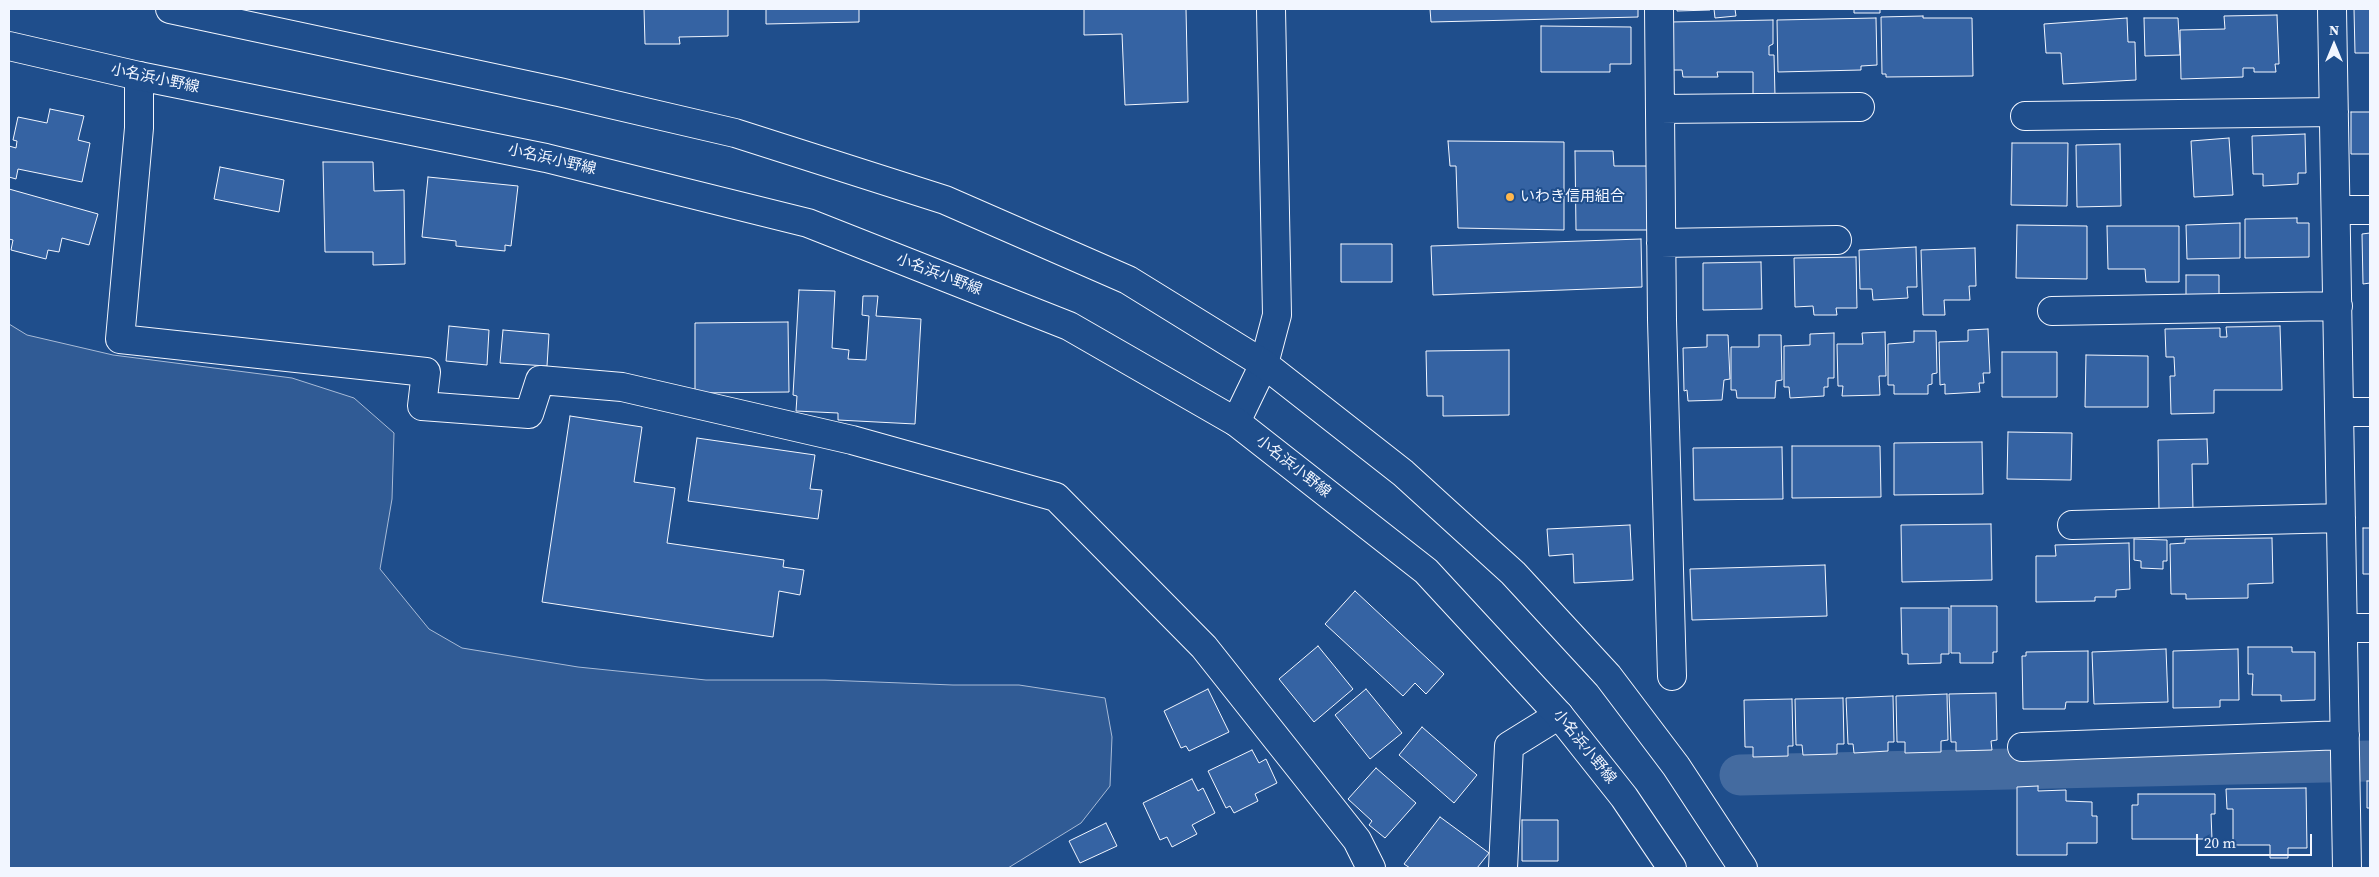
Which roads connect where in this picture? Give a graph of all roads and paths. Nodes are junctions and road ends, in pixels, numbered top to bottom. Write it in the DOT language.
graph roads {
  1 [pos="170,9"];
  2 [pos="1271,9"];
  3 [pos="1659,9"];
  4 [pos="2332,9"];
  5 [pos="9,46"];
  6 [pos="139,76"];
  7 [pos="1860,107"];
  8 [pos="1660,109"];
  9 [pos="2334,112"];
  10 [pos="2025,116"];
  11 [pos="2336,210"];
  12 [pos="2370,210"];
  13 [pos="1837,240"];
  14 [pos="1661,243"];
  15 [pos="2338,306"];
  16 [pos="2052,311"];
  17 [pos="1264,364"];
  18 [pos="2340,412"];
  19 [pos="2370,412"];
  20 [pos="1236,422"];
  21 [pos="2341,518"];
  22 [pos="2072,525"];
  23 [pos="2343,628"];
  24 [pos="2370,628"];
  25 [pos="1672,676"];
  26 [pos="1559,715"];
  27 [pos="2346,735"];
  28 [pos="2022,747"];
  29 [pos="1371,868"];
  30 [pos="1503,868"];
  31 [pos="1672,868"];
  32 [pos="1743,868"];
  33 [pos="2347,868"];
  1 -- 17 [label="street"];
  2 -- 17 [label="street"];
  3 -- 8 [label="street"];
  4 -- 9 [label="street"];
  5 -- 6 [label="street, 小名浜小野線"];
  6 -- 20 [label="street, 小名浜小野線"];
  6 -- 29 [label="street"];
  7 -- 8 [label="street"];
  8 -- 14 [label="street"];
  9 -- 10 [label="street"];
  9 -- 11 [label="street"];
  11 -- 12 [label="street"];
  11 -- 15 [label="street"];
  13 -- 14 [label="street"];
  14 -- 25 [label="street"];
  15 -- 16 [label="street"];
  15 -- 18 [label="street"];
  17 -- 20 [label="street"];
  17 -- 32 [label="street"];
  18 -- 19 [label="street"];
  18 -- 21 [label="street"];
  20 -- 26 [label="street, 小名浜小野線"];
  21 -- 22 [label="street"];
  21 -- 23 [label="street"];
  23 -- 24 [label="street"];
  23 -- 27 [label="street"];
  26 -- 30 [label="street"];
  26 -- 31 [label="street, 小名浜小野線"];
  27 -- 28 [label="street"];
  27 -- 33 [label="street"];
}
